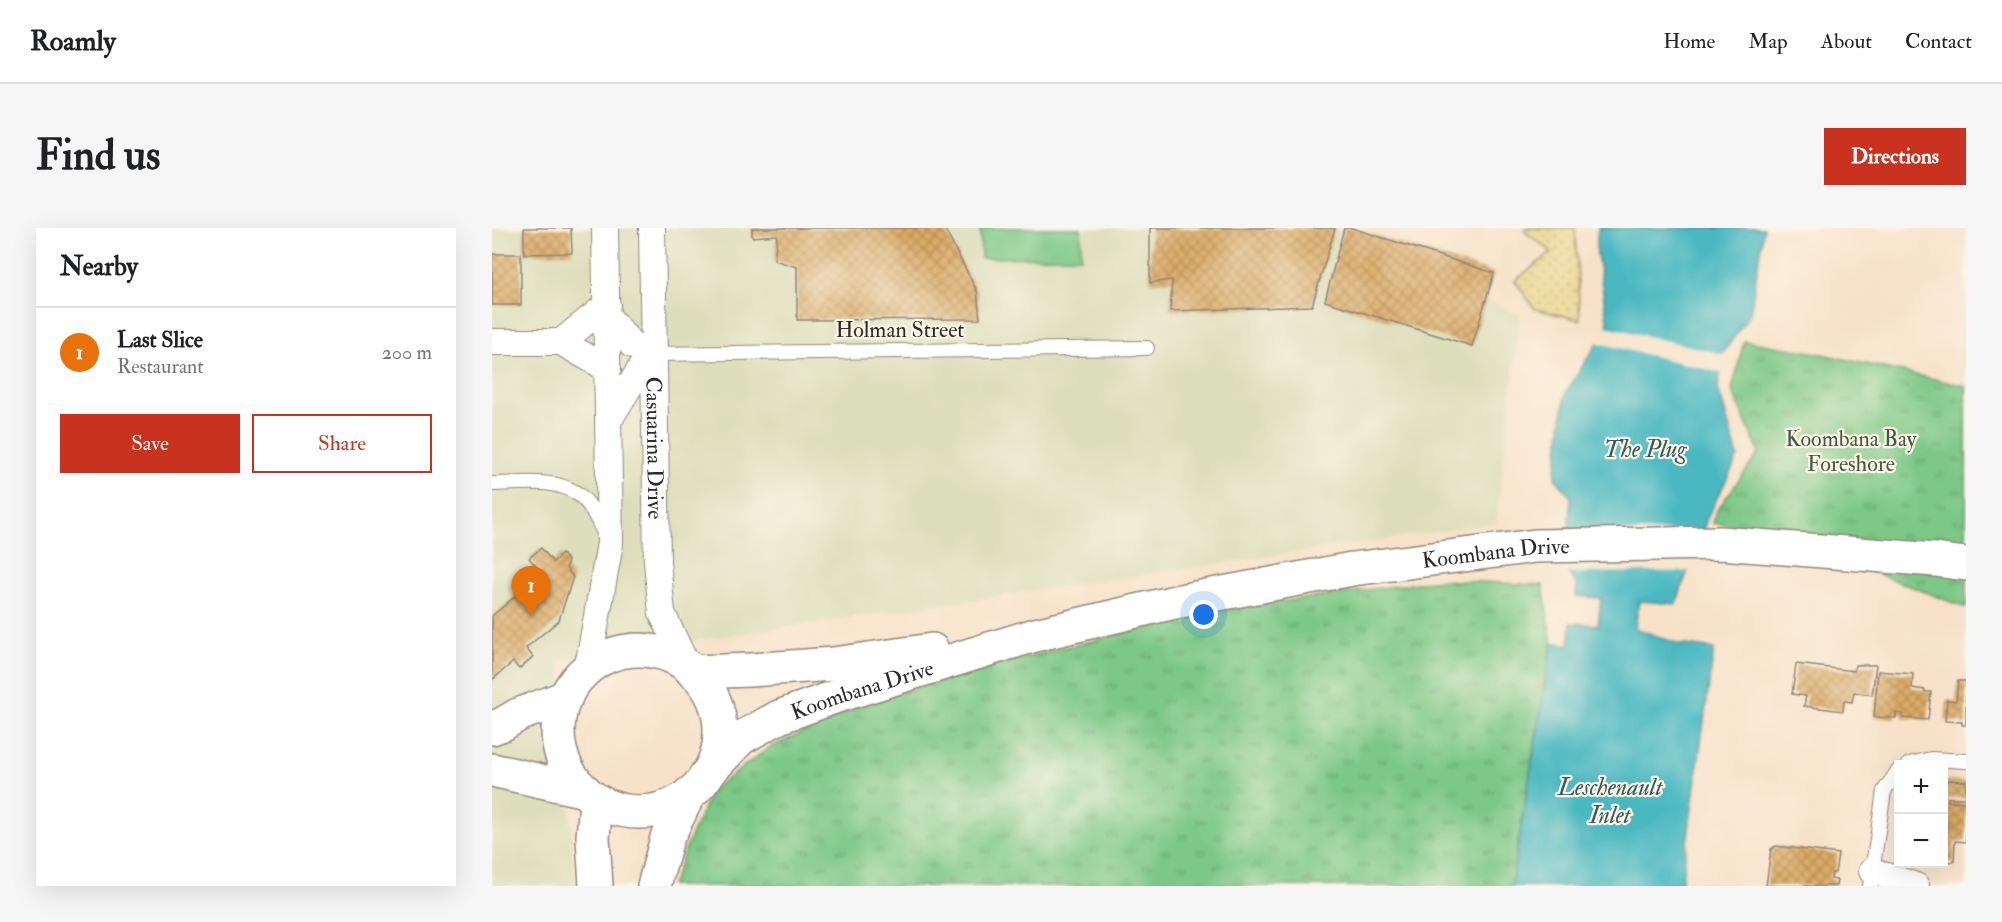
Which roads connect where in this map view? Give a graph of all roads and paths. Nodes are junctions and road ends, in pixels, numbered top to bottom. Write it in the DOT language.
graph roads {
  1 [pos="605,228"];
  2 [pos="652,228"];
  3 [pos="607,310"];
  4 [pos="492,342"];
  5 [pos="561,342"];
  6 [pos="1147,348"];
  7 [pos="653,354"];
  8 [pos="608,369"];
  9 [pos="609,420"];
  10 [pos="492,484"];
  11 [pos="610,543"];
  12 [pos="1966,564"];
  13 [pos="1035,635"];
  14 [pos="588,667"];
  15 [pos="690,668"];
  16 [pos="566,697"];
  17 [pos="492,728"];
  18 [pos="1926,760"];
  19 [pos="1948,760"];
  20 [pos="1948,760"];
  21 [pos="1966,761"];
  22 [pos="492,770"];
  23 [pos="1894,778"];
  24 [pos="698,785"];
  25 [pos="590,796"];
  26 [pos="1871,879"];
  27 [pos="596,886"];
  28 [pos="654,886"];
  29 [pos="1916,886"];
  1 -- 3 [label="street, Casuarina Drive"];
  2 -- 7 [label="street, Casuarina Drive"];
  3 -- 5 [label="street"];
  3 -- 7 [label="street"];
  3 -- 8 [label="street, Casuarina Drive"];
  4 -- 5 [label="street"];
  5 -- 8 [label="street"];
  6 -- 7 [label="lane, Holman Street"];
  7 -- 9 [label="street"];
  7 -- 15 [label="street, Casuarina Drive"];
  8 -- 9 [label="street, Casuarina Drive"];
  9 -- 11 [label="street, Casuarina Drive"];
  10 -- 11 [label="lane"];
  11 -- 14 [label="street, Casuarina Drive"];
  12 -- 13 [label="main road, Koombana Drive"];
  13 -- 15 [label="main road, Koombana Drive"];
  13 -- 24 [label="main road, Koombana Drive"];
  14 -- 15 [label="main road"];
  14 -- 16 [label="main road"];
  15 -- 24 [label="main road"];
  16 -- 17 [label="main road"];
  16 -- 25 [label="main road"];
  18 -- 20 [label="lane"];
  19 -- 21 [label="lane"];
  22 -- 25 [label="main road"];
  23 -- 26 [label="lane"];
  24 -- 25 [label="main road"];
  24 -- 28 [label="main road"];
  25 -- 27 [label="main road"];
  26 -- 29 [label="street"];
}
